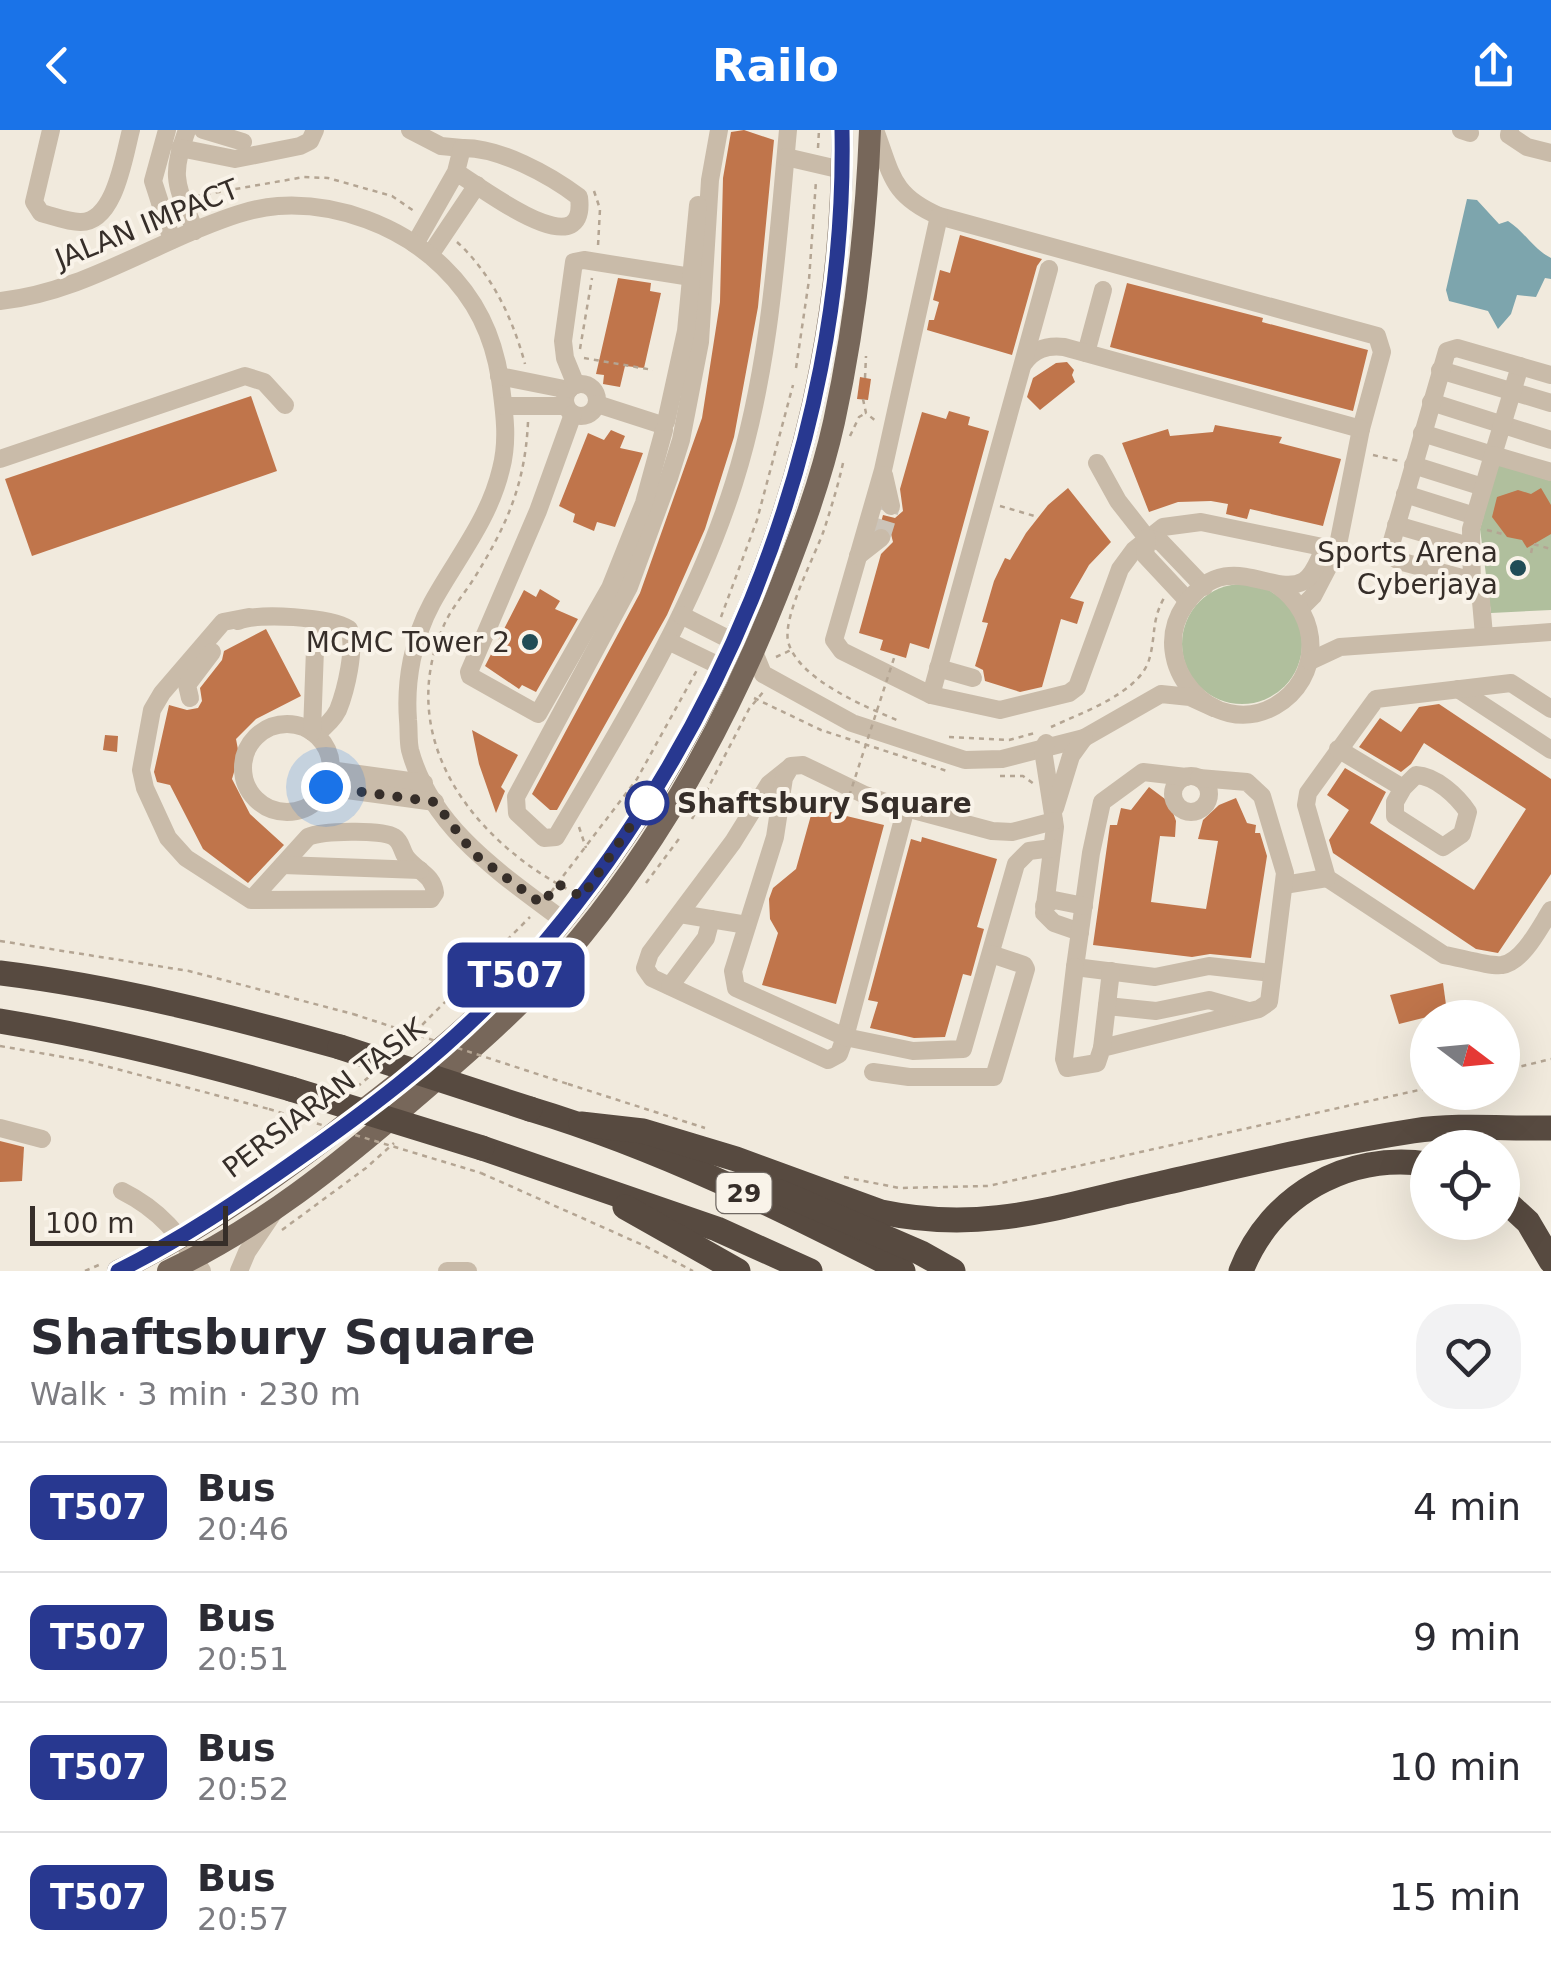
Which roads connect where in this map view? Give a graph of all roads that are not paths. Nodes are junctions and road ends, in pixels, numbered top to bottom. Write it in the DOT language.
graph roads {
  1 [pos="51,130"];
  2 [pos="131,130"];
  3 [pos="167,130"];
  4 [pos="202,130"];
  5 [pos="314,130"];
  6 [pos="410,130"];
  7 [pos="706,130"];
  8 [pos="719,130"];
  9 [pos="788,130"];
  10 [pos="842,130"];
  11 [pos="872,130"];
  12 [pos="1510,130"];
  13 [pos="184,139"];
  14 [pos="242,142"];
  15 [pos="462,148"];
  16 [pos="1551,153"];
  17 [pos="786,157"];
  18 [pos="842,170"];
  19 [pos="456,172"];
  20 [pos="477,185"];
  21 [pos="939,216"];
  22 [pos="194,230"];
  23 [pos="172,240"];
  24 [pos="422,249"];
  25 [pos="1048,269"];
  26 [pos="690,277"];
  27 [pos="1103,290"];
  28 [pos="0,301"];
  29 [pos="1086,353"];
  30 [pos="1022,366"];
  31 [pos="1520,366"];
  32 [pos="1440,370"];
  33 [pos="1551,374"];
  34 [pos="499,376"];
  35 [pos="1512,392"];
  36 [pos="571,399"];
  37 [pos="1431,402"];
  38 [pos="597,404"];
  39 [pos="1551,404"];
  40 [pos="285,405"];
  41 [pos="504,406"];
  42 [pos="1502,424"];
  43 [pos="663,425"];
  44 [pos="1361,429"];
  45 [pos="1422,434"];
  46 [pos="1551,440"];
  47 [pos="1493,455"];
  48 [pos="0,459"];
  49 [pos="1097,463"];
  50 [pos="1414,464"];
  51 [pos="883,470"];
  52 [pos="1551,472"];
  53 [pos="1483,487"];
  54 [pos="1405,494"];
  55 [pos="891,506"];
  56 [pos="1478,522"];
  57 [pos="1396,526"];
  58 [pos="882,538"];
  59 [pos="1147,538"];
  60 [pos="1472,547"];
  61 [pos="1331,548"];
  62 [pos="858,556"];
  63 [pos="1473,581"];
  64 [pos="1278,585"];
  65 [pos="1204,587"];
  66 [pos="1188,601"];
  67 [pos="1301,608"];
  68 [pos="680,615"];
  69 [pos="249,617"];
  70 [pos="316,621"];
  71 [pos="1551,632"];
  72 [pos="1480,635"];
  73 [pos="1311,639"];
  74 [pos="668,641"];
  75 [pos="1173,644"];
  76 [pos="1340,647"];
  77 [pos="737,658"];
  78 [pos="1310,661"];
  79 [pos="938,668"];
  80 [pos="973,678"];
  81 [pos="1458,689"];
  82 [pos="931,695"];
  83 [pos="190,698"];
  84 [pos="1214,708"];
  85 [pos="1551,709"];
  86 [pos="314,733"];
  87 [pos="1084,738"];
  88 [pos="1045,745"];
  89 [pos="1338,749"];
  90 [pos="1551,750"];
  91 [pos="789,769"];
  92 [pos="328,779"];
  93 [pos="424,783"];
  94 [pos="1403,788"];
  95 [pos="435,802"];
  96 [pos="906,808"];
  97 [pos="285,812"];
  98 [pos="1054,818"];
  99 [pos="300,846"];
  100 [pos="1052,848"];
  101 [pos="282,866"];
  102 [pos="420,870"];
  103 [pos="1327,878"];
  104 [pos="1284,884"];
  105 [pos="252,900"];
  106 [pos="1044,906"];
  107 [pos="1084,906"];
  108 [pos="1551,910"];
  109 [pos="680,914"];
  110 [pos="711,919"];
  111 [pos="564,921"];
  112 [pos="747,925"];
  113 [pos="1080,932"];
  114 [pos="1551,936"];
  115 [pos="1532,941"];
  116 [pos="991,954"];
  117 [pos="1075,967"];
  118 [pos="1111,971"];
  119 [pos="0,973"];
  120 [pos="1272,973"];
  121 [pos="670,986"];
  122 [pos="1107,1006"];
  123 [pos="1250,1011"];
  124 [pos="0,1021"];
  125 [pos="845,1036"];
  126 [pos="1102,1048"];
  127 [pos="872,1072"];
  128 [pos="581,1124"];
  129 [pos="0,1128"];
  130 [pos="1551,1128"];
  131 [pos="42,1138"];
  132 [pos="1410,1164"];
  133 [pos="694,1168"];
  134 [pos="589,1183"];
  135 [pos="122,1190"];
  136 [pos="667,1210"];
  137 [pos="275,1211"];
  138 [pos="1520,1219"];
  139 [pos="180,1230"];
  140 [pos="1546,1249"];
  141 [pos="204,1263"];
  142 [pos="118,1271"];
  143 [pos="168,1271"];
  144 [pos="239,1271"];
  145 [pos="447,1271"];
  146 [pos="468,1271"];
  147 [pos="738,1271"];
  148 [pos="772,1271"];
  149 [pos="810,1271"];
  150 [pos="903,1271"];
  151 [pos="953,1271"];
  152 [pos="1241,1271"];
  1 -- 2 [label="street"];
  3 -- 23 [label="street"];
  4 -- 14 [label="street"];
  5 -- 13 [label="street"];
  6 -- 15 [label="street"];
  7 -- 26 [label="street"];
  8 -- 74 [label="street"];
  9 -- 17 [label="street"];
  10 -- 18 [label="main road"];
  11 -- 21 [label="street"];
  11 -- 77 [label="main road"];
  12 -- 16 [label="street"];
  13 -- 22 [label="street"];
  15 -- 19 [label="street"];
  15 -- 20 [label="street"];
  17 -- 18 [label="street"];
  17 -- 68 [label="street"];
  18 -- 77 [label="main road"];
  19 -- 20 [label="street"];
  19 -- 24 [label="street"];
  20 -- 24 [label="street"];
  21 -- 44 [label="street"];
  21 -- 51 [label="street"];
  22 -- 23 [label="street, JALAN IMPACT"];
  22 -- 24 [label="street, JALAN IMPACT"];
  23 -- 28 [label="street, JALAN IMPACT"];
  24 -- 34 [label="street, JALAN IMPACT"];
  25 -- 30 [label="street"];
  26 -- 36 [label="street"];
  26 -- 43 [label="street"];
  27 -- 29 [label="street"];
  29 -- 30 [label="street"];
  29 -- 44 [label="street"];
  30 -- 79 [label="street"];
  31 -- 32 [label="street"];
  31 -- 33 [label="street"];
  31 -- 35 [label="street"];
  32 -- 35 [label="street"];
  32 -- 37 [label="street"];
  34 -- 36 [label="street"];
  34 -- 41 [label="street, JALAN IMPACT"];
  35 -- 39 [label="street"];
  35 -- 42 [label="street"];
  36 -- 38 [label="street"];
  36 -- 38 [label="street"];
  36 -- 41 [label="street"];
  36 -- 43 [label="street"];
  37 -- 42 [label="street"];
  37 -- 45 [label="street"];
  38 -- 43 [label="street"];
  40 -- 48 [label="street"];
  41 -- 93 [label="street, JALAN IMPACT"];
  42 -- 46 [label="street"];
  42 -- 47 [label="street"];
  44 -- 61 [label="street"];
  45 -- 47 [label="street"];
  45 -- 50 [label="street"];
  47 -- 52 [label="street"];
  47 -- 53 [label="street"];
  49 -- 59 [label="street"];
  50 -- 53 [label="street"];
  50 -- 54 [label="street"];
  51 -- 55 [label="street"];
  51 -- 62 [label="street"];
  53 -- 56 [label="street"];
  54 -- 56 [label="street"];
  54 -- 57 [label="street"];
  56 -- 60 [label="street"];
  57 -- 60 [label="street"];
  57 -- 63 [label="street"];
  58 -- 62 [label="street"];
  59 -- 61 [label="street"];
  59 -- 65 [label="street"];
  59 -- 66 [label="street"];
  59 -- 82 [label="street"];
  60 -- 63 [label="street"];
  61 -- 64 [label="street"];
  61 -- 67 [label="street"];
  62 -- 82 [label="street"];
  63 -- 72 [label="street"];
  64 -- 65 [label="street"];
  64 -- 67 [label="street"];
  65 -- 66 [label="street"];
  66 -- 75 [label="street"];
  67 -- 73 [label="street"];
  68 -- 74 [label="street"];
  68 -- 77 [label="street"];
  69 -- 70 [label="street"];
  69 -- 83 [label="street"];
  69 -- 105 [label="street"];
  70 -- 86 [label="street"];
  70 -- 86 [label="street"];
  71 -- 72 [label="street"];
  72 -- 76 [label="street"];
  73 -- 76 [label="street"];
  73 -- 78 [label="street"];
  74 -- 77 [label="street"];
  75 -- 84 [label="street"];
  75 -- 88 [label="street"];
  76 -- 78 [label="street"];
  77 -- 88 [label="street"];
  77 -- 111 [label="main road, PERSIARAN TASIK"];
  77 -- 137 [label="main road, PERSIARAN TASIK"];
  78 -- 84 [label="street"];
  79 -- 80 [label="street"];
  79 -- 82 [label="street"];
  81 -- 85 [label="street"];
  81 -- 89 [label="street"];
  81 -- 90 [label="street"];
  84 -- 87 [label="street"];
  86 -- 92 [label="street"];
  86 -- 97 [label="street"];
  87 -- 88 [label="street"];
  87 -- 98 [label="street"];
  88 -- 98 [label="street"];
  89 -- 94 [label="street"];
  89 -- 103 [label="street"];
  91 -- 96 [label="street"];
  91 -- 109 [label="street"];
  91 -- 112 [label="street"];
  92 -- 93 [label="street"];
  92 -- 95 [label="street"];
  92 -- 97 [label="street"];
  93 -- 95 [label="street, JALAN IMPACT"];
  95 -- 111 [label="street, JALAN IMPACT"];
  96 -- 98 [label="street"];
  96 -- 125 [label="street"];
  97 -- 99 [label="street"];
  98 -- 100 [label="street"];
  99 -- 101 [label="street"];
  99 -- 102 [label="street"];
  100 -- 106 [label="street"];
  100 -- 116 [label="street"];
  101 -- 102 [label="street"];
  101 -- 105 [label="street"];
  102 -- 105 [label="street"];
  103 -- 104 [label="street"];
  103 -- 115 [label="street"];
  104 -- 107 [label="street"];
  104 -- 120 [label="street"];
  106 -- 107 [label="street"];
  106 -- 113 [label="street"];
  107 -- 113 [label="street"];
  108 -- 115 [label="street"];
  109 -- 110 [label="street"];
  109 -- 121 [label="street"];
  110 -- 112 [label="street"];
  110 -- 121 [label="street"];
  111 -- 139 [label="main road, PERSIARAN TASIK"];
  112 -- 125 [label="street"];
  113 -- 117 [label="street"];
  114 -- 115 [label="street"];
  116 -- 125 [label="street"];
  116 -- 127 [label="street"];
  117 -- 118 [label="street"];
  117 -- 126 [label="street"];
  118 -- 120 [label="street"];
  118 -- 122 [label="street"];
  119 -- 128 [label="highway, 29, bridge"];
  120 -- 123 [label="street"];
  121 -- 125 [label="street"];
  122 -- 123 [label="street"];
  122 -- 126 [label="street"];
  123 -- 126 [label="street"];
  124 -- 134 [label="highway, 29, bridge"];
  128 -- 130 [label="highway"];
  128 -- 133 [label="highway, 29"];
  129 -- 131 [label="street"];
  132 -- 152 [label="highway"];
  133 -- 150 [label="highway, 29"];
  133 -- 151 [label="highway"];
  134 -- 136 [label="highway, 29"];
  134 -- 147 [label="highway"];
  135 -- 139 [label="street"];
  136 -- 148 [label="highway"];
  136 -- 149 [label="highway, 29"];
  137 -- 141 [label="main road, PERSIARAN TASIK"];
  137 -- 144 [label="street"];
  138 -- 140 [label="highway"];
  139 -- 141 [label="street"];
  139 -- 142 [label="main road, PERSIARAN TASIK"];
  141 -- 143 [label="main road, PERSIARAN TASIK"];
  145 -- 146 [label="street"];
}
